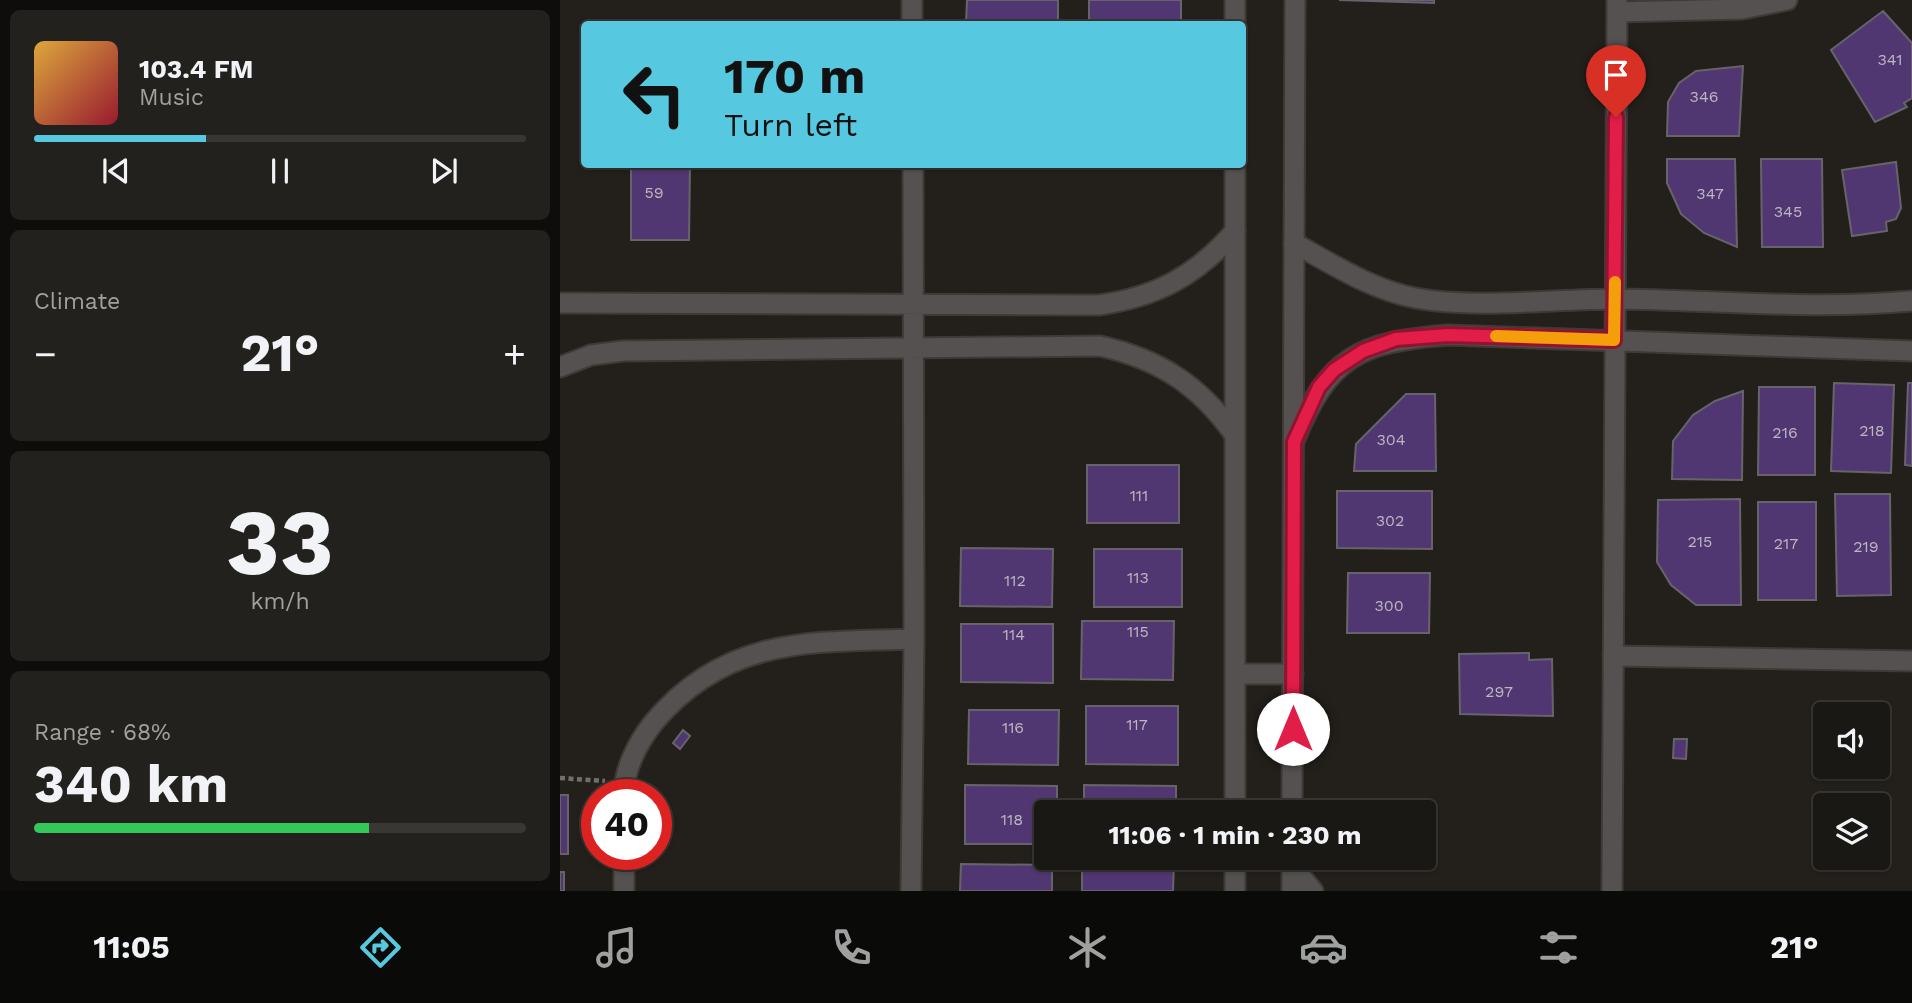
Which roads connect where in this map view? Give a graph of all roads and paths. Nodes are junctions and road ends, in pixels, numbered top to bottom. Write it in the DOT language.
graph roads {
  1 [pos="912,0"];
  2 [pos="1235,0"];
  3 [pos="1295,0"];
  4 [pos="1787,0"];
  5 [pos="1617,6"];
  6 [pos="912,21"];
  7 [pos="1235,21"];
  8 [pos="913,168"];
  9 [pos="1235,168"];
  10 [pos="1235,231"];
  11 [pos="1294,243"];
  12 [pos="1615,299"];
  13 [pos="1912,301"];
  14 [pos="560,303"];
  15 [pos="912,306"];
  16 [pos="1614,340"];
  17 [pos="912,345"];
  18 [pos="1912,351"];
  19 [pos="560,367"];
  20 [pos="1234,434"];
  21 [pos="1294,442"];
  22 [pos="914,639"];
  23 [pos="1613,656"];
  24 [pos="1912,661"];
  25 [pos="1236,674"];
  26 [pos="1293,674"];
  27 [pos="560,778"];
  28 [pos="627,779"];
  29 [pos="581,781"];
  30 [pos="1235,800"];
  31 [pos="1292,800"];
  32 [pos="624,870"];
  33 [pos="1235,870"];
  34 [pos="1292,870"];
  35 [pos="1298,870"];
  36 [pos="624,891"];
  37 [pos="911,891"];
  38 [pos="1234,891"];
  39 [pos="1292,891"];
  40 [pos="1313,891"];
  41 [pos="1612,891"];
  1 -- 6 [label="street"];
  2 -- 7 [label="street"];
  3 -- 11 [label="street"];
  4 -- 5 [label="street"];
  5 -- 12 [label="street"];
  8 -- 15 [label="street"];
  9 -- 10 [label="street"];
  10 -- 15 [label="street"];
  10 -- 20 [label="street"];
  11 -- 12 [label="street"];
  11 -- 21 [label="street"];
  12 -- 13 [label="street"];
  12 -- 16 [label="street"];
  14 -- 15 [label="street"];
  15 -- 17 [label="street"];
  16 -- 18 [label="street"];
  16 -- 21 [label="street"];
  16 -- 23 [label="street"];
  17 -- 19 [label="street"];
  17 -- 20 [label="street"];
  17 -- 22 [label="street"];
  20 -- 25 [label="street"];
  21 -- 26 [label="street"];
  22 -- 28 [label="street"];
  22 -- 37 [label="street"];
  23 -- 24 [label="street"];
  23 -- 41 [label="street"];
  25 -- 26 [label="street"];
  25 -- 30 [label="street"];
  26 -- 31 [label="street"];
  27 -- 29 [label="path"];
  32 -- 36 [label="street"];
  33 -- 38 [label="street"];
  34 -- 39 [label="street"];
  35 -- 40 [label="street"];
}
